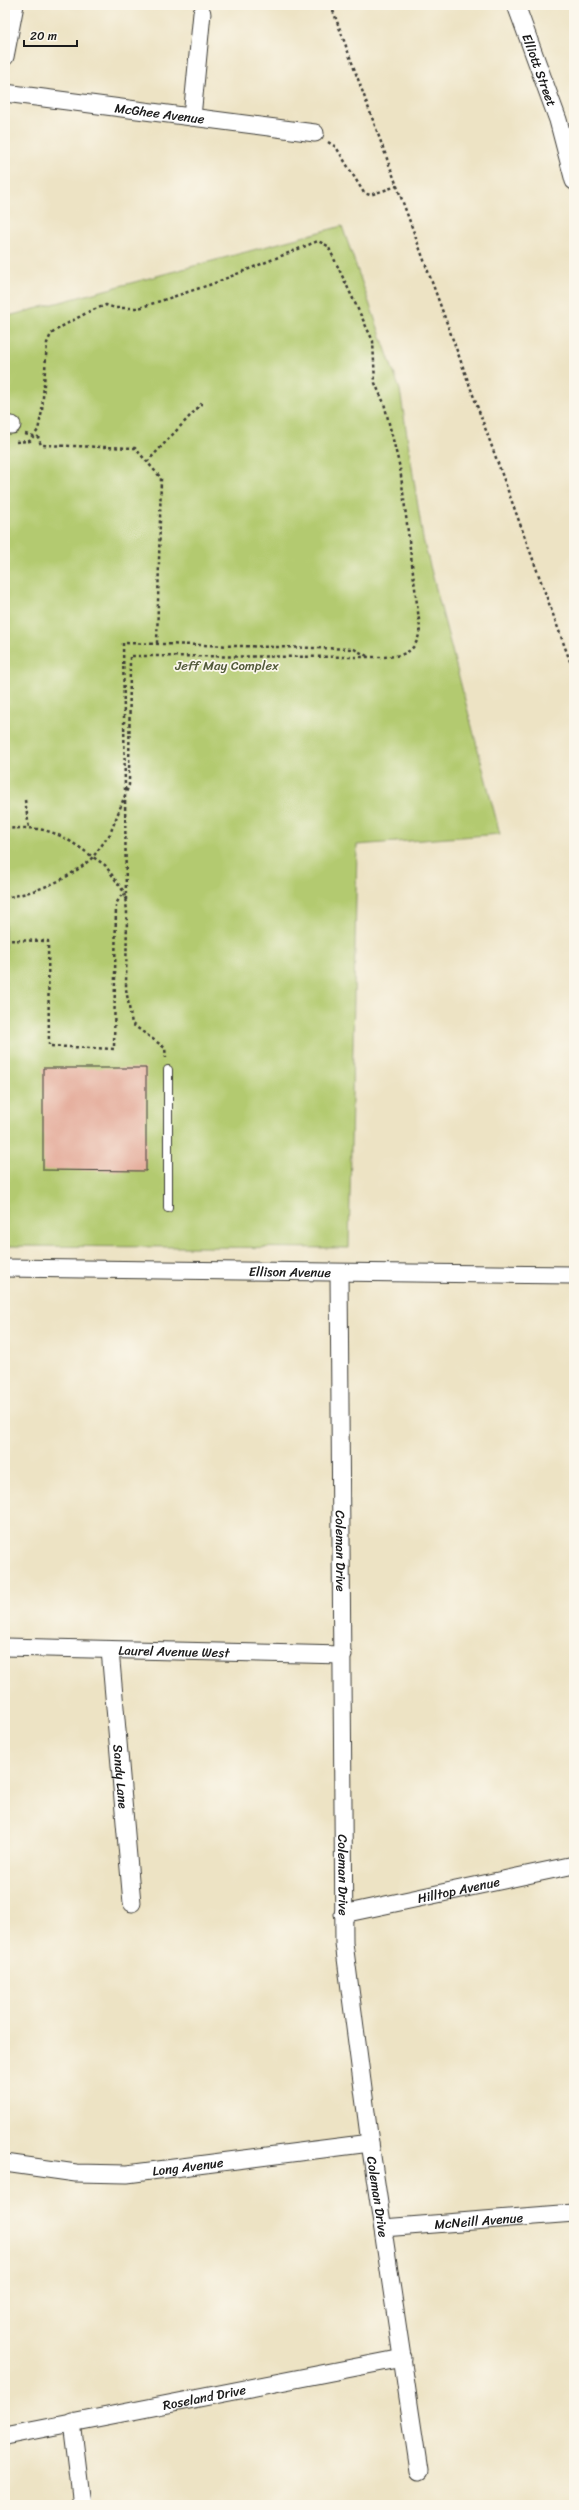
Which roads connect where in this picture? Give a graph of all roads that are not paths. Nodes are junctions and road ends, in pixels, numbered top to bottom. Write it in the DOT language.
graph roads {
  1 [pos="15,5"];
  2 [pos="516,5"];
  3 [pos="202,13"];
  4 [pos="5,57"];
  5 [pos="5,93"];
  6 [pos="192,117"];
  7 [pos="566,120"];
  8 [pos="314,133"];
  9 [pos="574,182"];
  10 [pos="168,1070"];
  11 [pos="168,1208"];
  12 [pos="5,1268"];
  13 [pos="339,1273"];
  14 [pos="574,1275"];
  15 [pos="5,1647"];
  16 [pos="110,1650"];
  17 [pos="343,1655"];
  18 [pos="574,1865"];
  19 [pos="132,1903"];
  20 [pos="344,1914"];
  21 [pos="370,2143"];
  22 [pos="5,2162"];
  23 [pos="574,2213"];
  24 [pos="383,2228"];
  25 [pos="403,2358"];
  26 [pos="72,2422"];
  27 [pos="5,2436"];
  28 [pos="419,2471"];
  29 [pos="82,2505"];
  1 -- 4 [label="street"];
  2 -- 7 [label="street, Elliott Street"];
  3 -- 6 [label="street"];
  5 -- 6 [label="street, McGhee Avenue"];
  6 -- 8 [label="street, McGhee Avenue"];
  7 -- 9 [label="street, Elliott Street"];
  10 -- 11 [label="lane"];
  12 -- 13 [label="street, Ellison Avenue"];
  13 -- 14 [label="street, Ellison Avenue"];
  13 -- 17 [label="street, Coleman Drive"];
  15 -- 16 [label="street, Laurel Avenue West"];
  16 -- 17 [label="street, Laurel Avenue West"];
  16 -- 19 [label="street, Sandy Lane"];
  17 -- 20 [label="street, Coleman Drive"];
  18 -- 20 [label="street, Hilltop Avenue"];
  20 -- 21 [label="street, Coleman Drive"];
  21 -- 22 [label="street, Long Avenue"];
  21 -- 24 [label="street, Coleman Drive"];
  23 -- 24 [label="street, McNeill Avenue"];
  24 -- 25 [label="street, Coleman Drive"];
  25 -- 26 [label="street, Roseland Drive"];
  25 -- 28 [label="street, Coleman Drive"];
  26 -- 27 [label="street, Roseland Drive"];
  26 -- 29 [label="street"];
}
